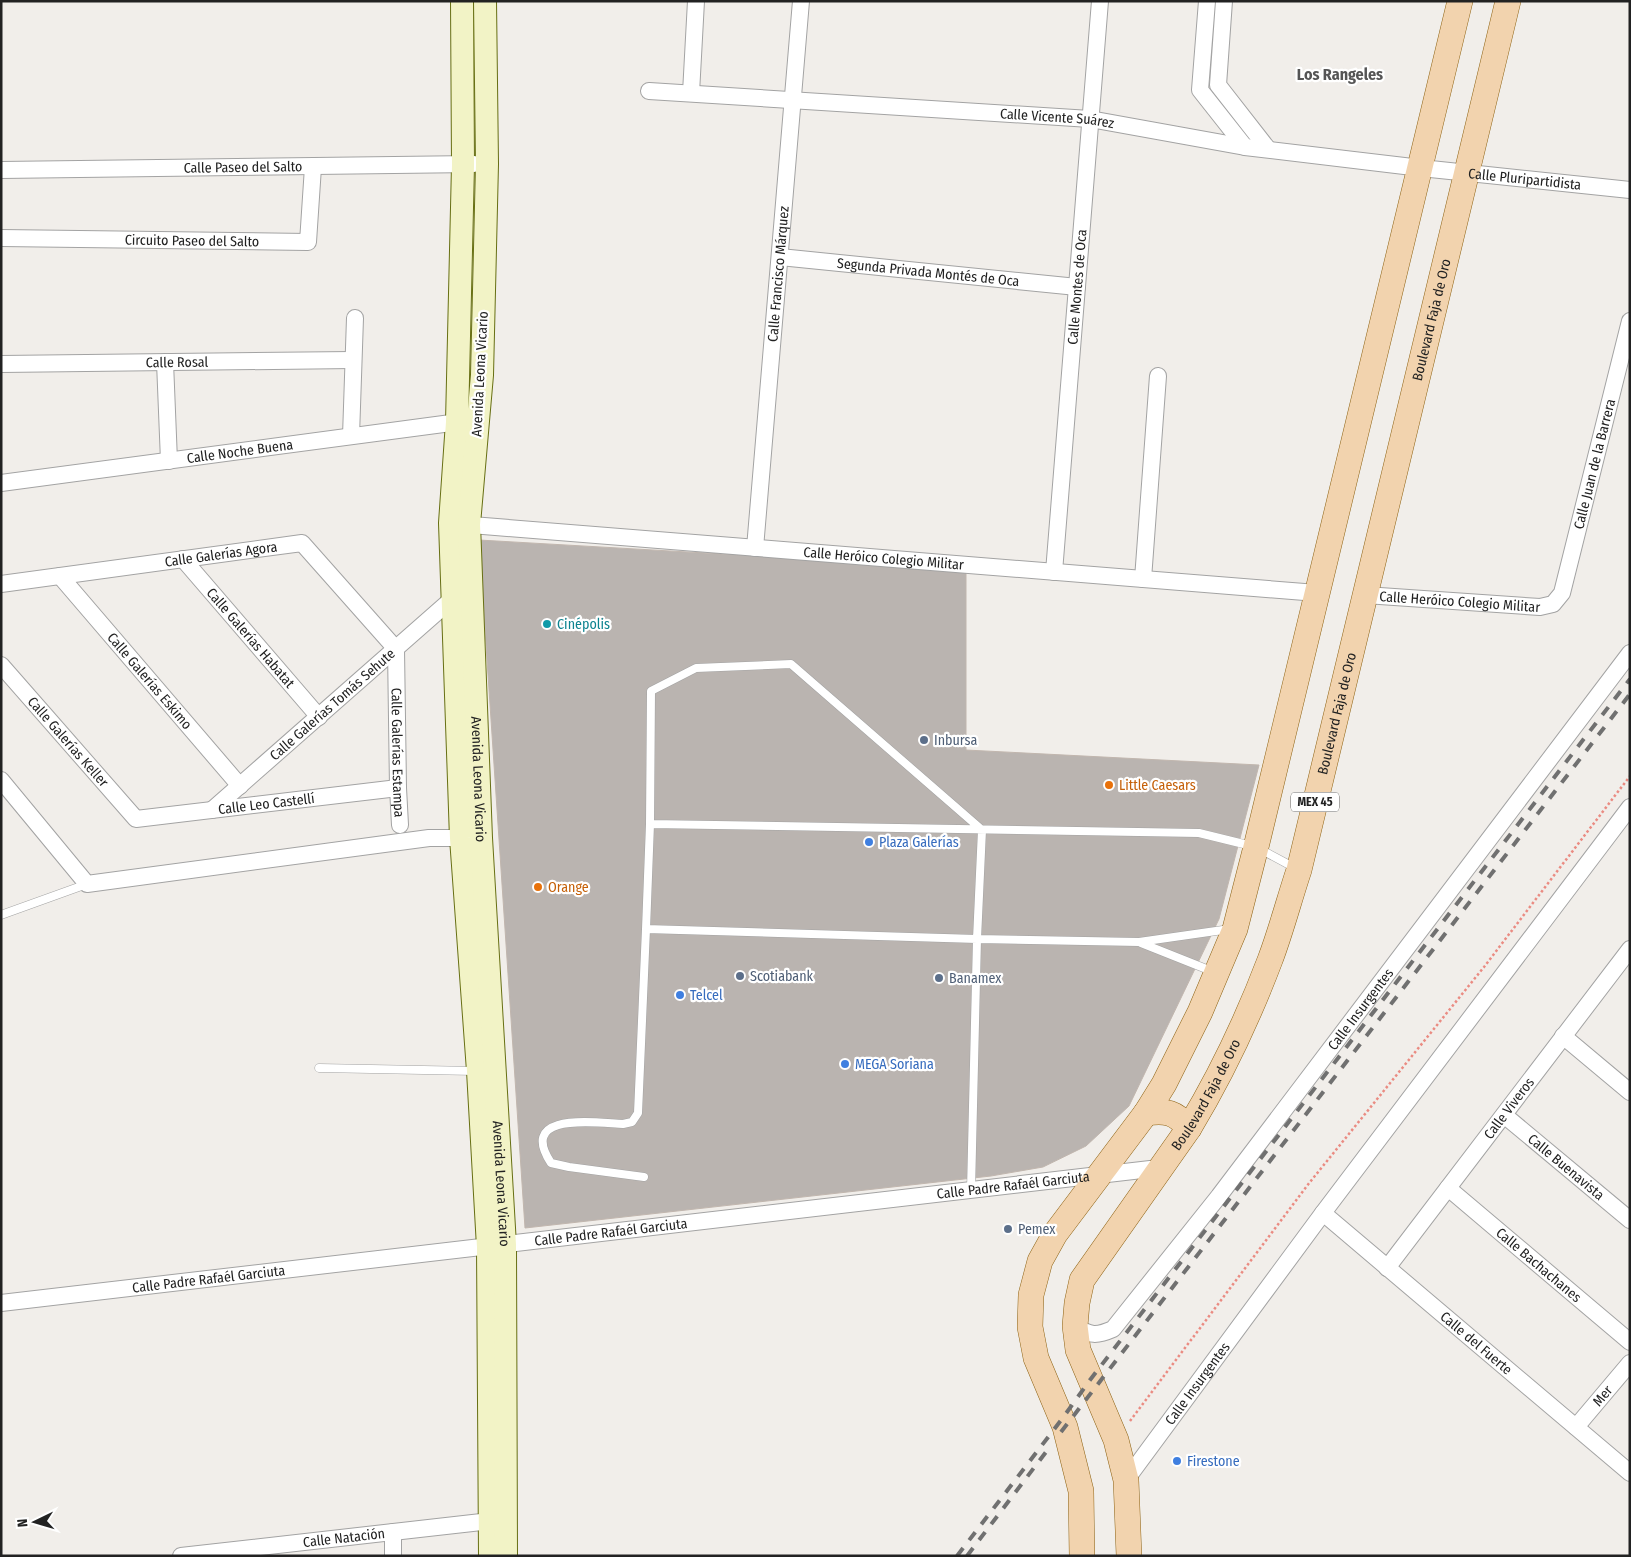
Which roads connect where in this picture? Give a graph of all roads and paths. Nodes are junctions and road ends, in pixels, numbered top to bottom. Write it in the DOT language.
graph roads {
  1 [pos="462,1"];
  2 [pos="485,1"];
  3 [pos="696,1"];
  4 [pos="801,1"];
  5 [pos="1100,1"];
  6 [pos="1207,1"];
  7 [pos="1224,1"];
  8 [pos="1460,1"];
  9 [pos="1508,1"];
  10 [pos="463,76"];
  11 [pos="486,76"];
  12 [pos="649,91"];
  13 [pos="691,93"];
  14 [pos="792,100"];
  15 [pos="1090,119"];
  16 [pos="1245,147"];
  17 [pos="1268,149"];
  18 [pos="486,164"];
  19 [pos="463,165"];
  20 [pos="313,167"];
  21 [pos="1421,168"];
  22 [pos="1,170"];
  23 [pos="1467,173"];
  24 [pos="1630,190"];
  25 [pos="1,238"];
  26 [pos="780,257"];
  27 [pos="1077,287"];
  28 [pos="355,318"];
  29 [pos="1630,321"];
  30 [pos="353,360"];
  31 [pos="165,362"];
  32 [pos="1,364"];
  33 [pos="1158,376"];
  34 [pos="468,421"];
  35 [pos="351,436"];
  36 [pos="169,461"];
  37 [pos="1,483"];
  38 [pos="460,524"];
  39 [pos="755,548"];
  40 [pos="183,559"];
  41 [pos="1054,572"];
  42 [pos="60,576"];
  43 [pos="1143,579"];
  44 [pos="1,584"];
  45 [pos="1317,593"];
  46 [pos="1365,595"];
  47 [pos="452,600"];
  48 [pos="1553,604"];
  49 [pos="396,648"];
  50 [pos="1630,653"];
  51 [pos="1,664"];
  52 [pos="319,716"];
  53 [pos="1630,776"];
  54 [pos="1,780"];
  55 [pos="240,786"];
  56 [pos="398,788"];
  57 [pos="1630,807"];
  58 [pos="212,810"];
  59 [pos="136,819"];
  60 [pos="650,824"];
  61 [pos="400,825"];
  62 [pos="982,830"];
  63 [pos="471,838"];
  64 [pos="1256,847"];
  65 [pos="1299,870"];
  66 [pos="87,884"];
  67 [pos="1,915"];
  68 [pos="646,929"];
  69 [pos="1235,929"];
  70 [pos="977,939"];
  71 [pos="1139,942"];
  72 [pos="1628,956"];
  73 [pos="1217,973"];
  74 [pos="1563,1036"];
  75 [pos="319,1068"];
  76 [pos="487,1071"];
  77 [pos="1630,1092"];
  78 [pos="1146,1113"];
  79 [pos="1504,1115"];
  80 [pos="1189,1128"];
  81 [pos="1160,1168"];
  82 [pos="1098,1176"];
  83 [pos="644,1177"];
  84 [pos="1448,1188"];
  85 [pos="970,1190"];
  86 [pos="1323,1213"];
  87 [pos="1630,1220"];
  88 [pos="496,1246"];
  89 [pos="1387,1268"];
  90 [pos="1,1304"];
  91 [pos="1075,1326"];
  92 [pos="1630,1342"];
  93 [pos="1630,1364"];
  94 [pos="1086,1370"];
  95 [pos="1055,1401"];
  96 [pos="1576,1427"];
  97 [pos="1116,1440"];
  98 [pos="1630,1473"];
  99 [pos="1126,1480"];
  100 [pos="498,1520"];
  101 [pos="392,1532"];
  102 [pos="301,1549"];
  103 [pos="207,1554"];
  104 [pos="181,1556"];
  105 [pos="393,1556"];
  106 [pos="490,1556"];
  107 [pos="506,1556"];
  108 [pos="1082,1556"];
  109 [pos="1129,1556"];
  1 -- 10 [label="street, Avenida Leona Vicario"];
  2 -- 11 [label="street, Avenida Leona Vicario"];
  3 -- 13 [label="street"];
  4 -- 14 [label="street, Calle Francisco Márquez"];
  5 -- 15 [label="street, Calle Montes de Oca"];
  6 -- 16 [label="street"];
  7 -- 17 [label="street"];
  8 -- 21 [label="main road"];
  9 -- 23 [label="main road, Boulevard Faja de Oro / MEX 45"];
  10 -- 11 [label="street"];
  10 -- 19 [label="street, Avenida Leona Vicario"];
  11 -- 18 [label="street, Avenida Leona Vicario"];
  12 -- 13 [label="street, Calle Vicente Suárez"];
  13 -- 14 [label="street, Calle Vicente Suárez"];
  14 -- 15 [label="street, Calle Vicente Suárez"];
  14 -- 26 [label="street, Calle Francisco Márquez"];
  15 -- 16 [label="street, Calle Vicente Suárez"];
  15 -- 27 [label="street, Calle Montes de Oca"];
  16 -- 17 [label="street, Calle Vicente Suárez"];
  17 -- 21 [label="street, Calle Vicente Suárez"];
  18 -- 19 [label="street, Calle Paseo del Salto"];
  18 -- 34 [label="street, Avenida Leona Vicario"];
  19 -- 20 [label="street, Calle Paseo del Salto"];
  19 -- 34 [label="street, Avenida Leona Vicario"];
  20 -- 22 [label="street, Calle Paseo del Salto"];
  20 -- 25 [label="street, Circuito Paseo del Salto"];
  21 -- 23 [label="street, Calle Pluripartidista"];
  21 -- 45 [label="main road"];
  23 -- 24 [label="street, Calle Pluripartidista"];
  23 -- 46 [label="main road, Boulevard Faja de Oro / MEX 45"];
  26 -- 27 [label="street, Segunda Privada Montés de Oca"];
  26 -- 39 [label="street, Calle Francisco Márquez"];
  27 -- 41 [label="street, Calle Montes de Oca"];
  28 -- 30 [label="street"];
  29 -- 48 [label="street, Calle Juan de la Barrera"];
  30 -- 31 [label="street, Calle Rosal"];
  30 -- 35 [label="street"];
  31 -- 32 [label="street, Calle Rosal"];
  31 -- 36 [label="street"];
  33 -- 43 [label="street"];
  34 -- 35 [label="street, Calle Noche Buena"];
  34 -- 38 [label="street, Avenida Leona Vicario"];
  35 -- 36 [label="street, Calle Noche Buena"];
  36 -- 37 [label="street, Calle Noche Buena"];
  38 -- 39 [label="street, Calle Heróico Colegio Militar"];
  38 -- 47 [label="street, Avenida Leona Vicario"];
  38 -- 63 [label="street, Avenida Leona Vicario"];
  39 -- 41 [label="street, Calle Heróico Colegio Militar"];
  40 -- 42 [label="street, Calle Galerías Agora"];
  40 -- 49 [label="street, Calle Galerías Agora"];
  40 -- 52 [label="street, Calle Galerías Habatat"];
  41 -- 43 [label="street, Calle Heróico Colegio Militar"];
  42 -- 44 [label="street, Calle Galerías Agora"];
  42 -- 55 [label="street, Calle Galerías Eskimo"];
  43 -- 45 [label="street, Calle Heróico Colegio Militar"];
  45 -- 64 [label="main road"];
  46 -- 48 [label="street, Calle Heróico Colegio Militar"];
  46 -- 65 [label="main road, Boulevard Faja de Oro / MEX 45"];
  47 -- 49 [label="street, Calle Galerías Tomás Sehute"];
  47 -- 63 [label="street, Avenida Leona Vicario"];
  49 -- 52 [label="street, Calle Galerías Tomás Sehute"];
  49 -- 56 [label="street, Calle Galerías Estampa"];
  50 -- 91 [label="street, Calle Insurgentes"];
  51 -- 59 [label="street, Calle Galerías Keller"];
  52 -- 55 [label="street, Calle Galerías Tomás Sehute"];
  53 -- 97 [label="path"];
  54 -- 66 [label="street"];
  55 -- 58 [label="street, Calle Galerías Tomás Sehute"];
  56 -- 58 [label="street, Calle Leo Castellí"];
  56 -- 61 [label="street, Calle Galerías Estampa"];
  57 -- 86 [label="street, Calle Insurgentes"];
  58 -- 59 [label="street, Calle Leo Castellí"];
  60 -- 62 [label="lane"];
  60 -- 62 [label="lane"];
  60 -- 68 [label="lane"];
  62 -- 64 [label="lane"];
  62 -- 70 [label="lane"];
  63 -- 66 [label="street"];
  63 -- 76 [label="street, Avenida Leona Vicario"];
  64 -- 65 [label="lane"];
  64 -- 69 [label="main road"];
  65 -- 80 [label="main road, Boulevard Faja de Oro / MEX 45"];
  66 -- 67 [label="lane"];
  68 -- 70 [label="lane"];
  68 -- 83 [label="lane"];
  69 -- 71 [label="lane"];
  69 -- 73 [label="main road"];
  70 -- 71 [label="lane"];
  70 -- 85 [label="lane"];
  71 -- 73 [label="lane"];
  72 -- 74 [label="street, Calle Viveros"];
  73 -- 78 [label="main road"];
  74 -- 77 [label="street"];
  74 -- 79 [label="street, Calle Viveros"];
  75 -- 76 [label="lane"];
  76 -- 88 [label="street, Avenida Leona Vicario"];
  78 -- 80 [label="main road"];
  78 -- 82 [label="main road"];
  79 -- 84 [label="street, Calle Viveros"];
  79 -- 87 [label="street, Calle Buenavista"];
  80 -- 81 [label="main road, Boulevard Faja de Oro / MEX 45"];
  81 -- 82 [label="street, Calle Padre Rafaél Garciuta"];
  81 -- 91 [label="main road, Boulevard Faja de Oro / MEX 45"];
  82 -- 85 [label="street, Calle Padre Rafaél Garciuta"];
  82 -- 95 [label="main road"];
  84 -- 89 [label="street, Calle Viveros"];
  84 -- 92 [label="street, Calle Bachachanes"];
  85 -- 88 [label="street, Calle Padre Rafaél Garciuta"];
  86 -- 89 [label="street, Calle del Fuerte"];
  86 -- 99 [label="street, Calle Insurgentes"];
  88 -- 90 [label="street, Calle Padre Rafaél Garciuta"];
  88 -- 100 [label="street, Avenida Leona Vicario"];
  89 -- 96 [label="street, Calle del Fuerte"];
  91 -- 94 [label="main road, Boulevard Faja de Oro / MEX 45"];
  93 -- 96 [label="street, Mer"];
  94 -- 95 [label="main road"];
  94 -- 97 [label="main road, Boulevard Faja de Oro / MEX 45"];
  95 -- 108 [label="main road"];
  96 -- 98 [label="street, Calle del Fuerte"];
  97 -- 99 [label="main road, Boulevard Faja de Oro / MEX 45"];
  99 -- 109 [label="main road, Boulevard Faja de Oro / MEX 45"];
  100 -- 101 [label="street, Calle Natación"];
  100 -- 106 [label="street, Avenida Leona Vicario"];
  100 -- 107 [label="street, Avenida Leona Vicario"];
  101 -- 102 [label="street, Calle Natación"];
  101 -- 105 [label="street"];
  102 -- 103 [label="street, Calle Natación"];
  103 -- 104 [label="street, Calle Natación"];
}
